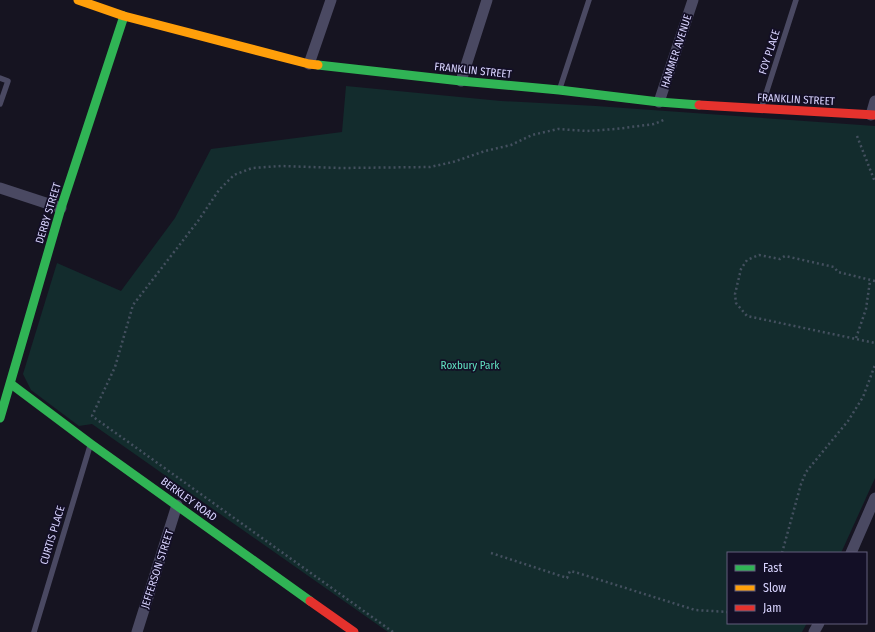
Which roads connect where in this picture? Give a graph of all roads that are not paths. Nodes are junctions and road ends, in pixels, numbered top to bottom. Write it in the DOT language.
graph roads {
  1 [pos="78,0"];
  2 [pos="331,0"];
  3 [pos="487,0"];
  4 [pos="589,0"];
  5 [pos="693,0"];
  6 [pos="796,0"];
  7 [pos="124,16"];
  8 [pos="309,64"];
  9 [pos="0,78"];
  10 [pos="461,81"];
  11 [pos="559,90"];
  12 [pos="875,101"];
  13 [pos="659,102"];
  14 [pos="0,104"];
  15 [pos="761,109"];
  16 [pos="873,115"];
  17 [pos="0,188"];
  18 [pos="61,208"];
  19 [pos="11,384"];
  20 [pos="0,418"];
  21 [pos="91,444"];
  22 [pos="875,498"];
  23 [pos="177,506"];
  24 [pos="851,552"];
  25 [pos="34,632"];
  26 [pos="137,632"];
  27 [pos="354,632"];
  1 -- 7 [label="street, FRANKLIN STREET"];
  2 -- 8 [label="street"];
  3 -- 10 [label="street"];
  4 -- 11 [label="lane"];
  5 -- 13 [label="street, HAMMER AVENUE"];
  6 -- 15 [label="lane, FOY PLACE"];
  7 -- 8 [label="street, FRANKLIN STREET"];
  7 -- 18 [label="street, DERBY STREET"];
  8 -- 10 [label="street, FRANKLIN STREET"];
  9 -- 14 [label="lane"];
  10 -- 11 [label="street, FRANKLIN STREET"];
  11 -- 13 [label="street, FRANKLIN STREET"];
  12 -- 16 [label="street"];
  13 -- 15 [label="street, FRANKLIN STREET"];
  15 -- 16 [label="street, FRANKLIN STREET"];
  17 -- 18 [label="street"];
  18 -- 19 [label="street, DERBY STREET"];
  19 -- 20 [label="street, DERBY STREET"];
  19 -- 21 [label="street, BERKLEY ROAD"];
  21 -- 23 [label="street, BERKLEY ROAD"];
  21 -- 25 [label="lane, CURTIS PLACE"];
  22 -- 24 [label="street"];
  23 -- 26 [label="street, JEFFERSON STREET"];
  23 -- 27 [label="street, BERKLEY ROAD"];
}
